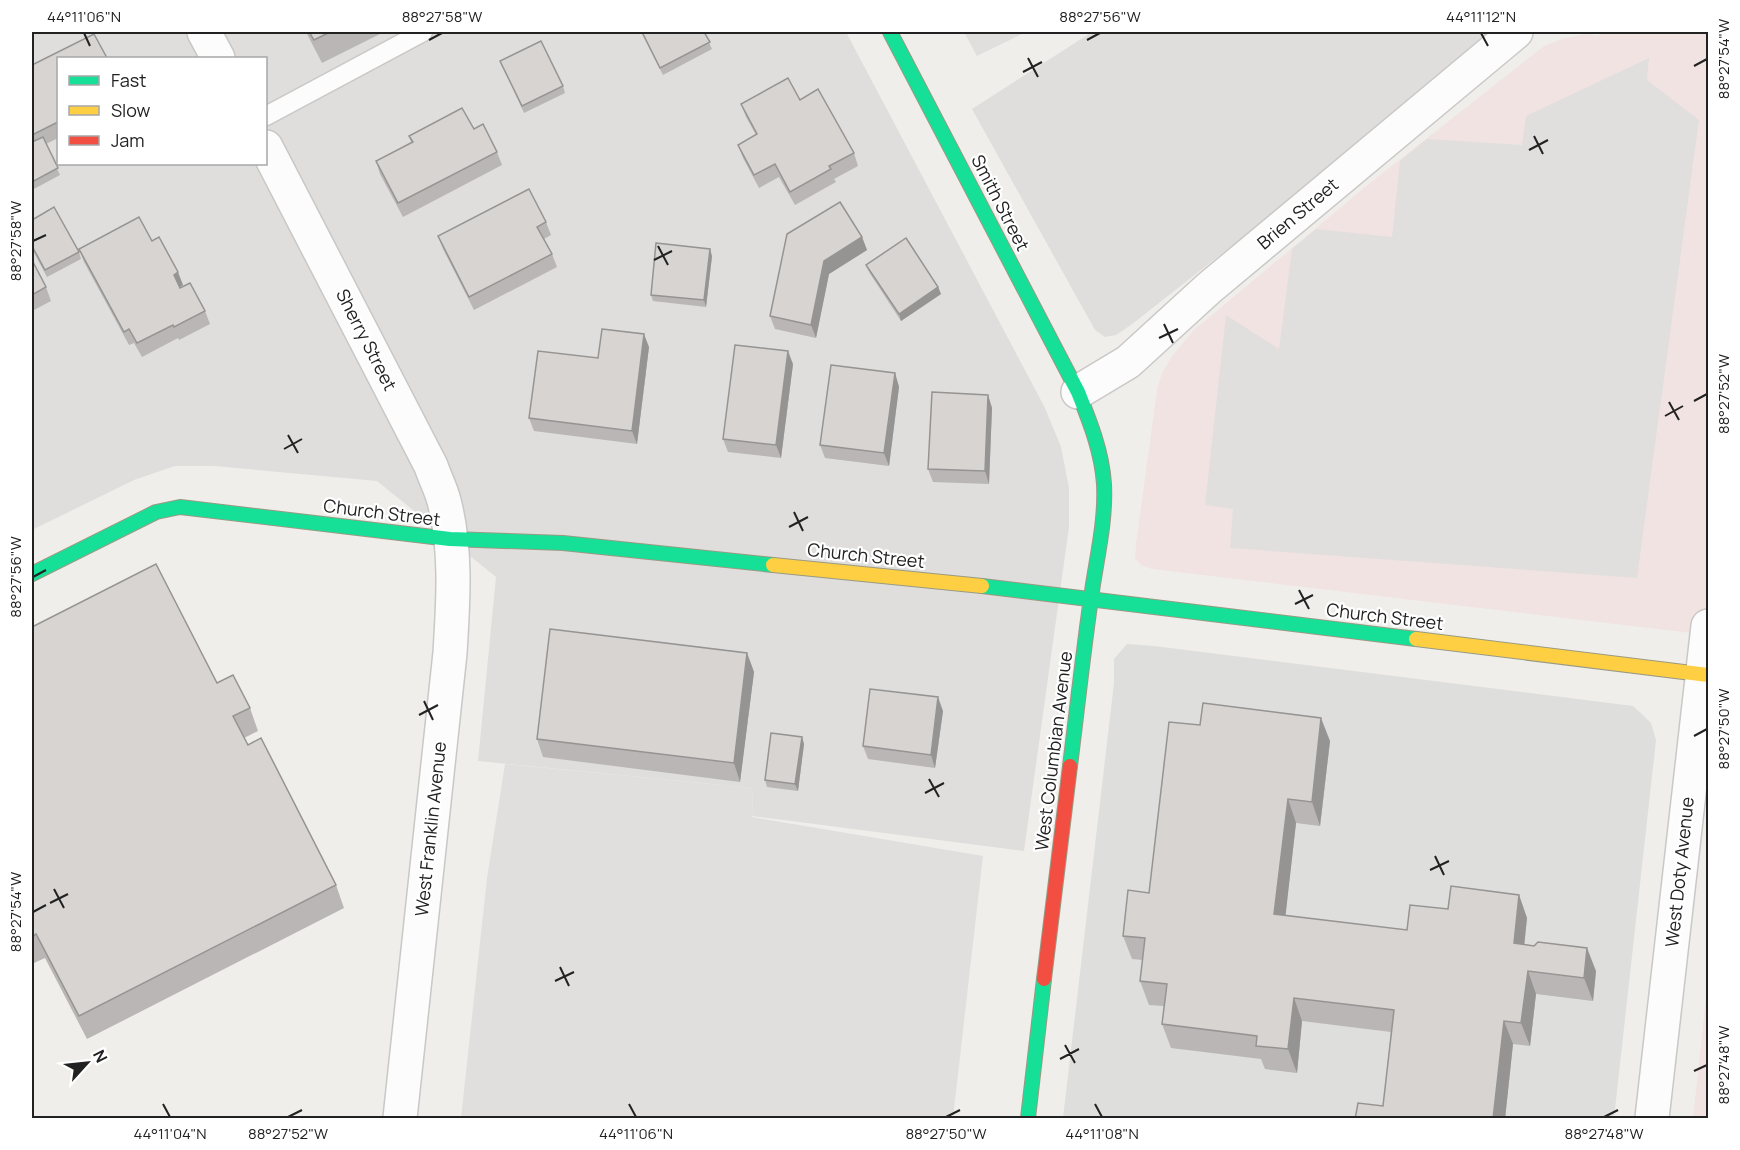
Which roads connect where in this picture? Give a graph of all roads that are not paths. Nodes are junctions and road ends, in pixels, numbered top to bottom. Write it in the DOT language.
graph roads {
  1 [pos="204,32"];
  2 [pos="423,32"];
  3 [pos="890,32"];
  4 [pos="1516,32"];
  5 [pos="217,57"];
  6 [pos="267,115"];
  7 [pos="267,149"];
  8 [pos="1078,392"];
  9 [pos="450,539"];
  10 [pos="32,574"];
  11 [pos="1091,598"];
  12 [pos="1708,626"];
  13 [pos="1706,675"];
  14 [pos="1699,788"];
  15 [pos="400,1119"];
  16 [pos="1028,1119"];
  17 [pos="1652,1119"];
  1 -- 5 [label="street"];
  2 -- 6 [label="lane"];
  3 -- 8 [label="street, Smith Street"];
  4 -- 8 [label="street, Brien Street"];
  7 -- 9 [label="street, Sherry Street"];
  8 -- 11 [label="street, West Columbian Avenue"];
  9 -- 10 [label="street, Church Street"];
  9 -- 11 [label="street, Church Street"];
  9 -- 15 [label="street, West Franklin Avenue"];
  11 -- 13 [label="street, Church Street"];
  11 -- 16 [label="street, West Columbian Avenue"];
  12 -- 13 [label="street, West Doty Avenue"];
  13 -- 14 [label="street, West Doty Avenue"];
  14 -- 17 [label="street, West Doty Avenue"];
}
